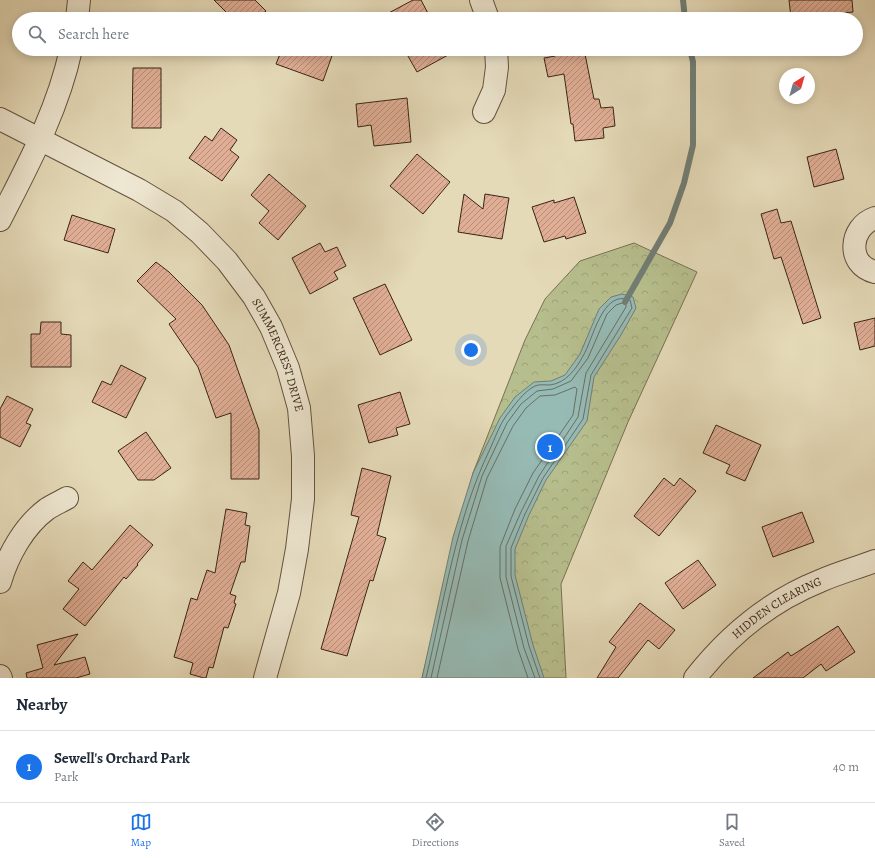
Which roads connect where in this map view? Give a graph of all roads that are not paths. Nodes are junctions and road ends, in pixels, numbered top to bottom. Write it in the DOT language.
graph roads {
  1 [pos="79,0"];
  2 [pos="481,0"];
  3 [pos="78,12"];
  4 [pos="485,12"];
  5 [pos="69,56"];
  6 [pos="496,56"];
  7 [pos="484,112"];
  8 [pos="0,119"];
  9 [pos="41,141"];
  10 [pos="875,218"];
  11 [pos="0,220"];
  12 [pos="875,272"];
  13 [pos="67,498"];
  14 [pos="875,561"];
  15 [pos="0,582"];
  16 [pos="264,678"];
  17 [pos="695,678"];
  1 -- 3 [label="street"];
  2 -- 4 [label="street"];
  5 -- 9 [label="street"];
  6 -- 7 [label="street"];
  8 -- 9 [label="street, SUMMERCREST DRIVE"];
  9 -- 11 [label="street"];
  9 -- 16 [label="street, SUMMERCREST DRIVE"];
  10 -- 12 [label="street"];
  13 -- 15 [label="street"];
  14 -- 17 [label="street, HIDDEN CLEARING"];
}
